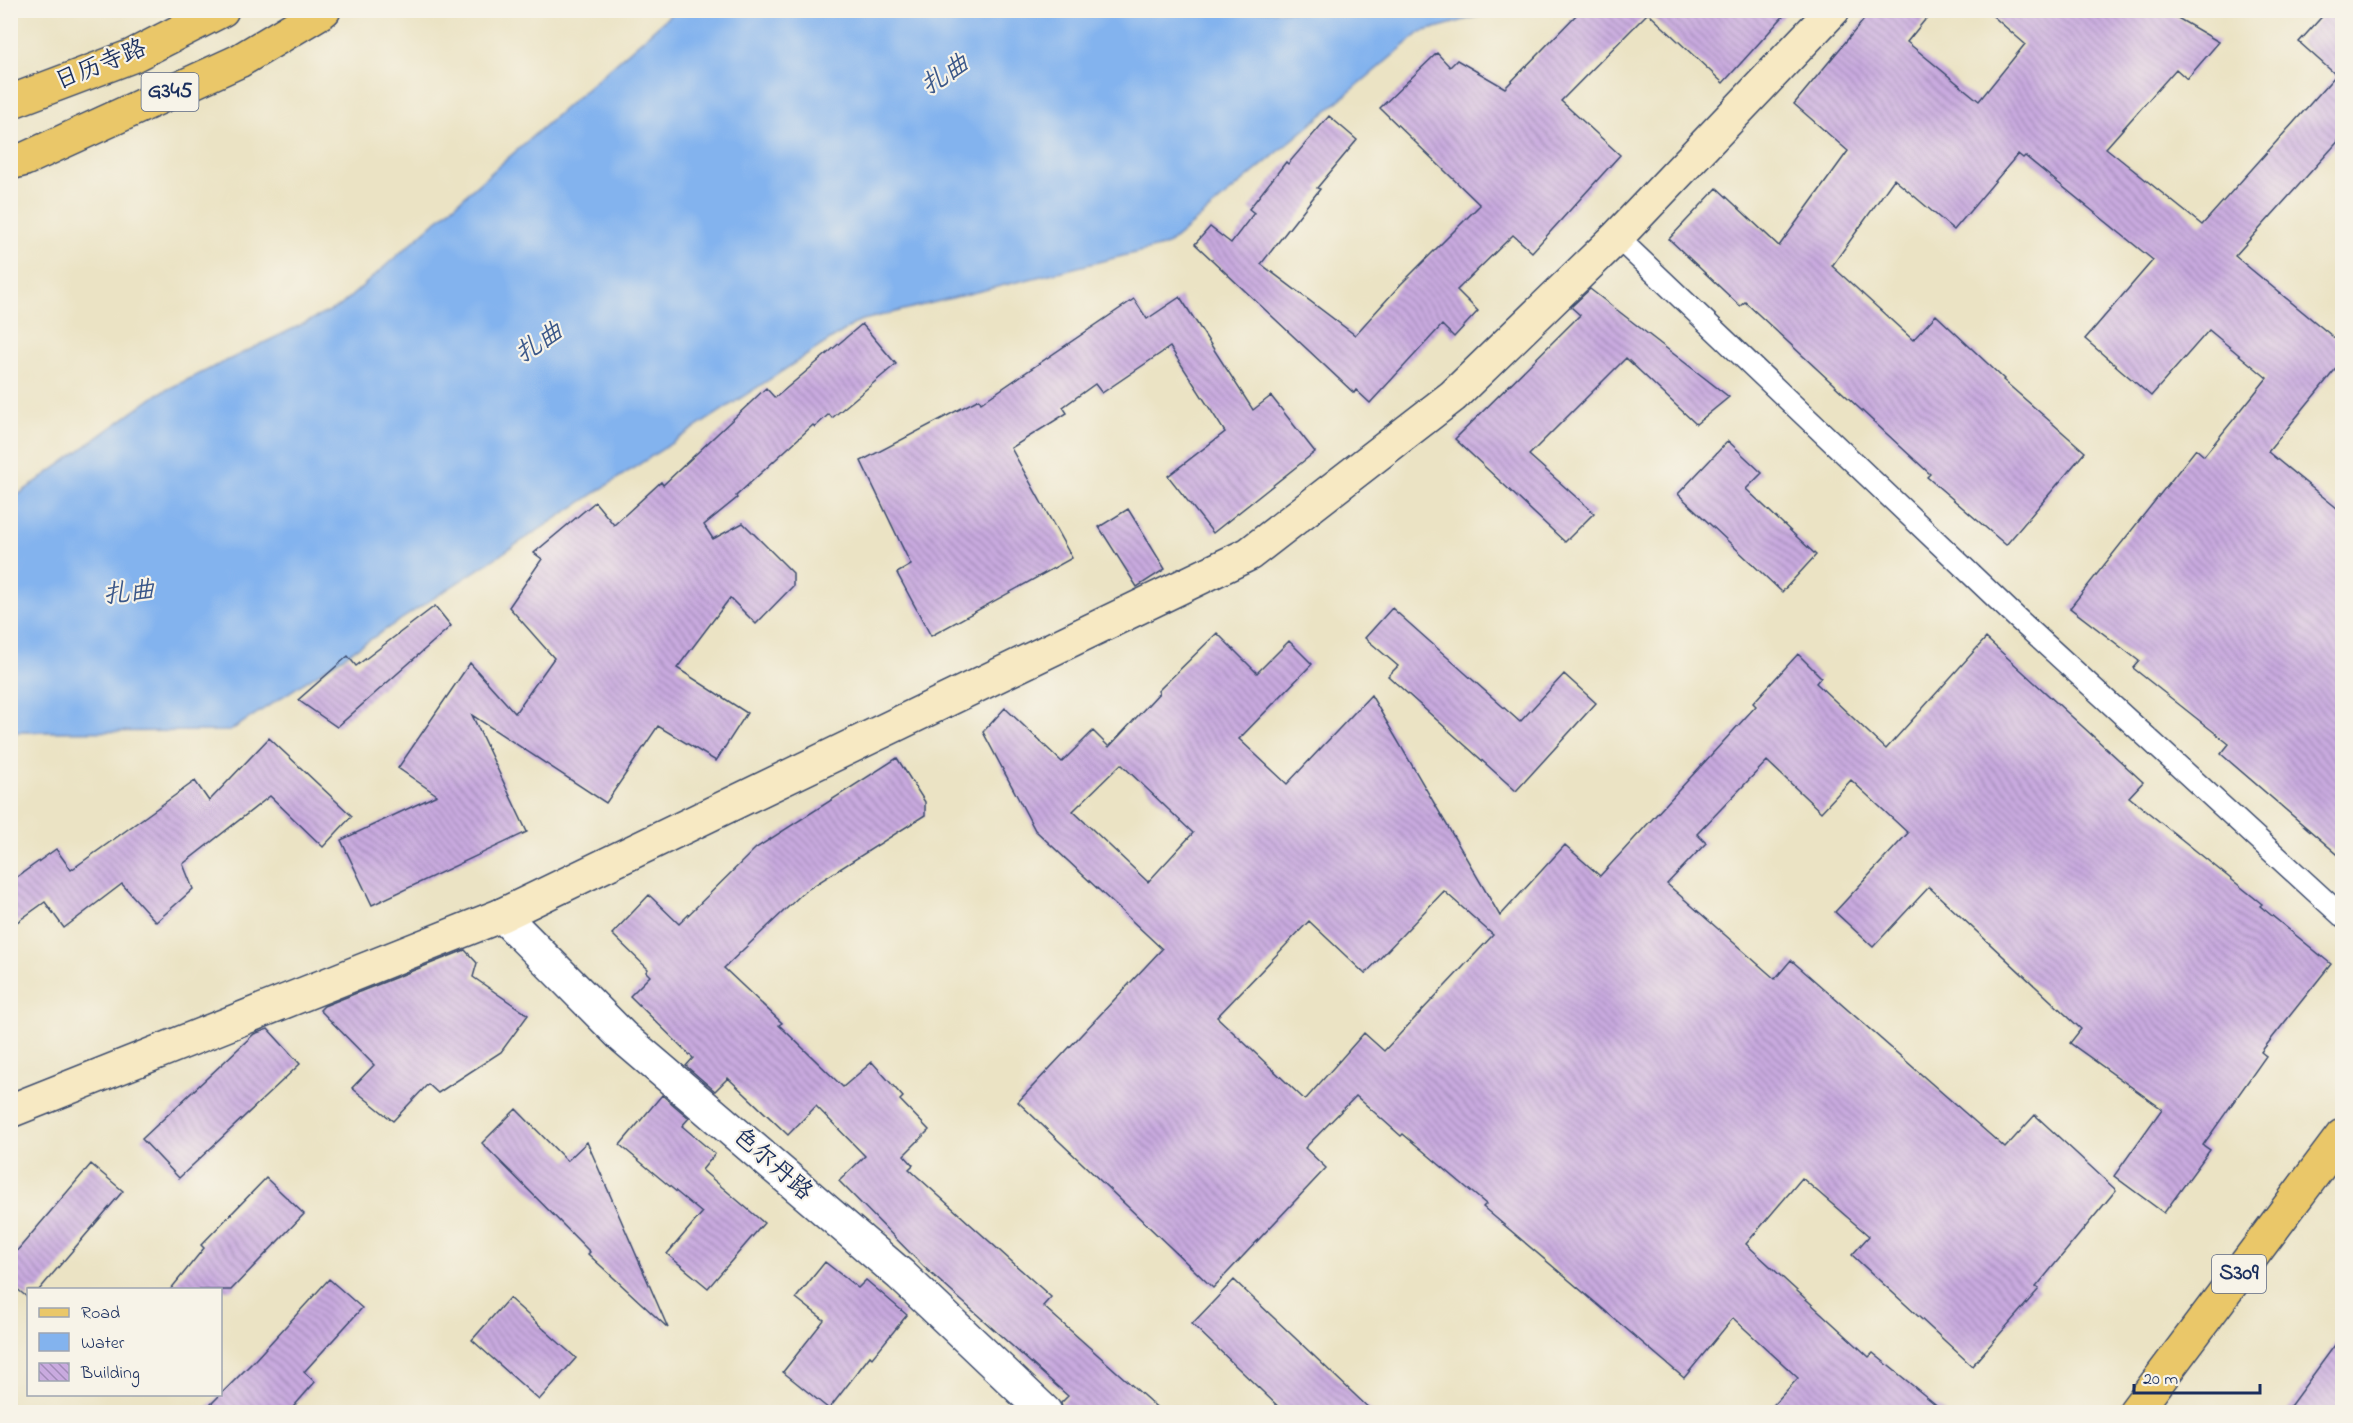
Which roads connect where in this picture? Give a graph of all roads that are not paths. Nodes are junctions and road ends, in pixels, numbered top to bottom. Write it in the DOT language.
graph roads {
  1 [pos="222,10"];
  2 [pos="324,10"];
  3 [pos="1833,10"];
  4 [pos="10,102"];
  5 [pos="10,163"];
  6 [pos="1617,237"];
  7 [pos="501,915"];
  8 [pos="2343,916"];
  9 [pos="10,1111"];
  10 [pos="2343,1136"];
  11 [pos="1045,1413"];
  12 [pos="2134,1413"];
  1 -- 4 [label="main road, 日历寺路 / G345"];
  2 -- 5 [label="main road, G345"];
  3 -- 6 [label="street"];
  6 -- 7 [label="street"];
  6 -- 8 [label="lane"];
  7 -- 9 [label="street"];
  7 -- 11 [label="street, 色尔丹路"];
  10 -- 12 [label="main road, S309"];
}
